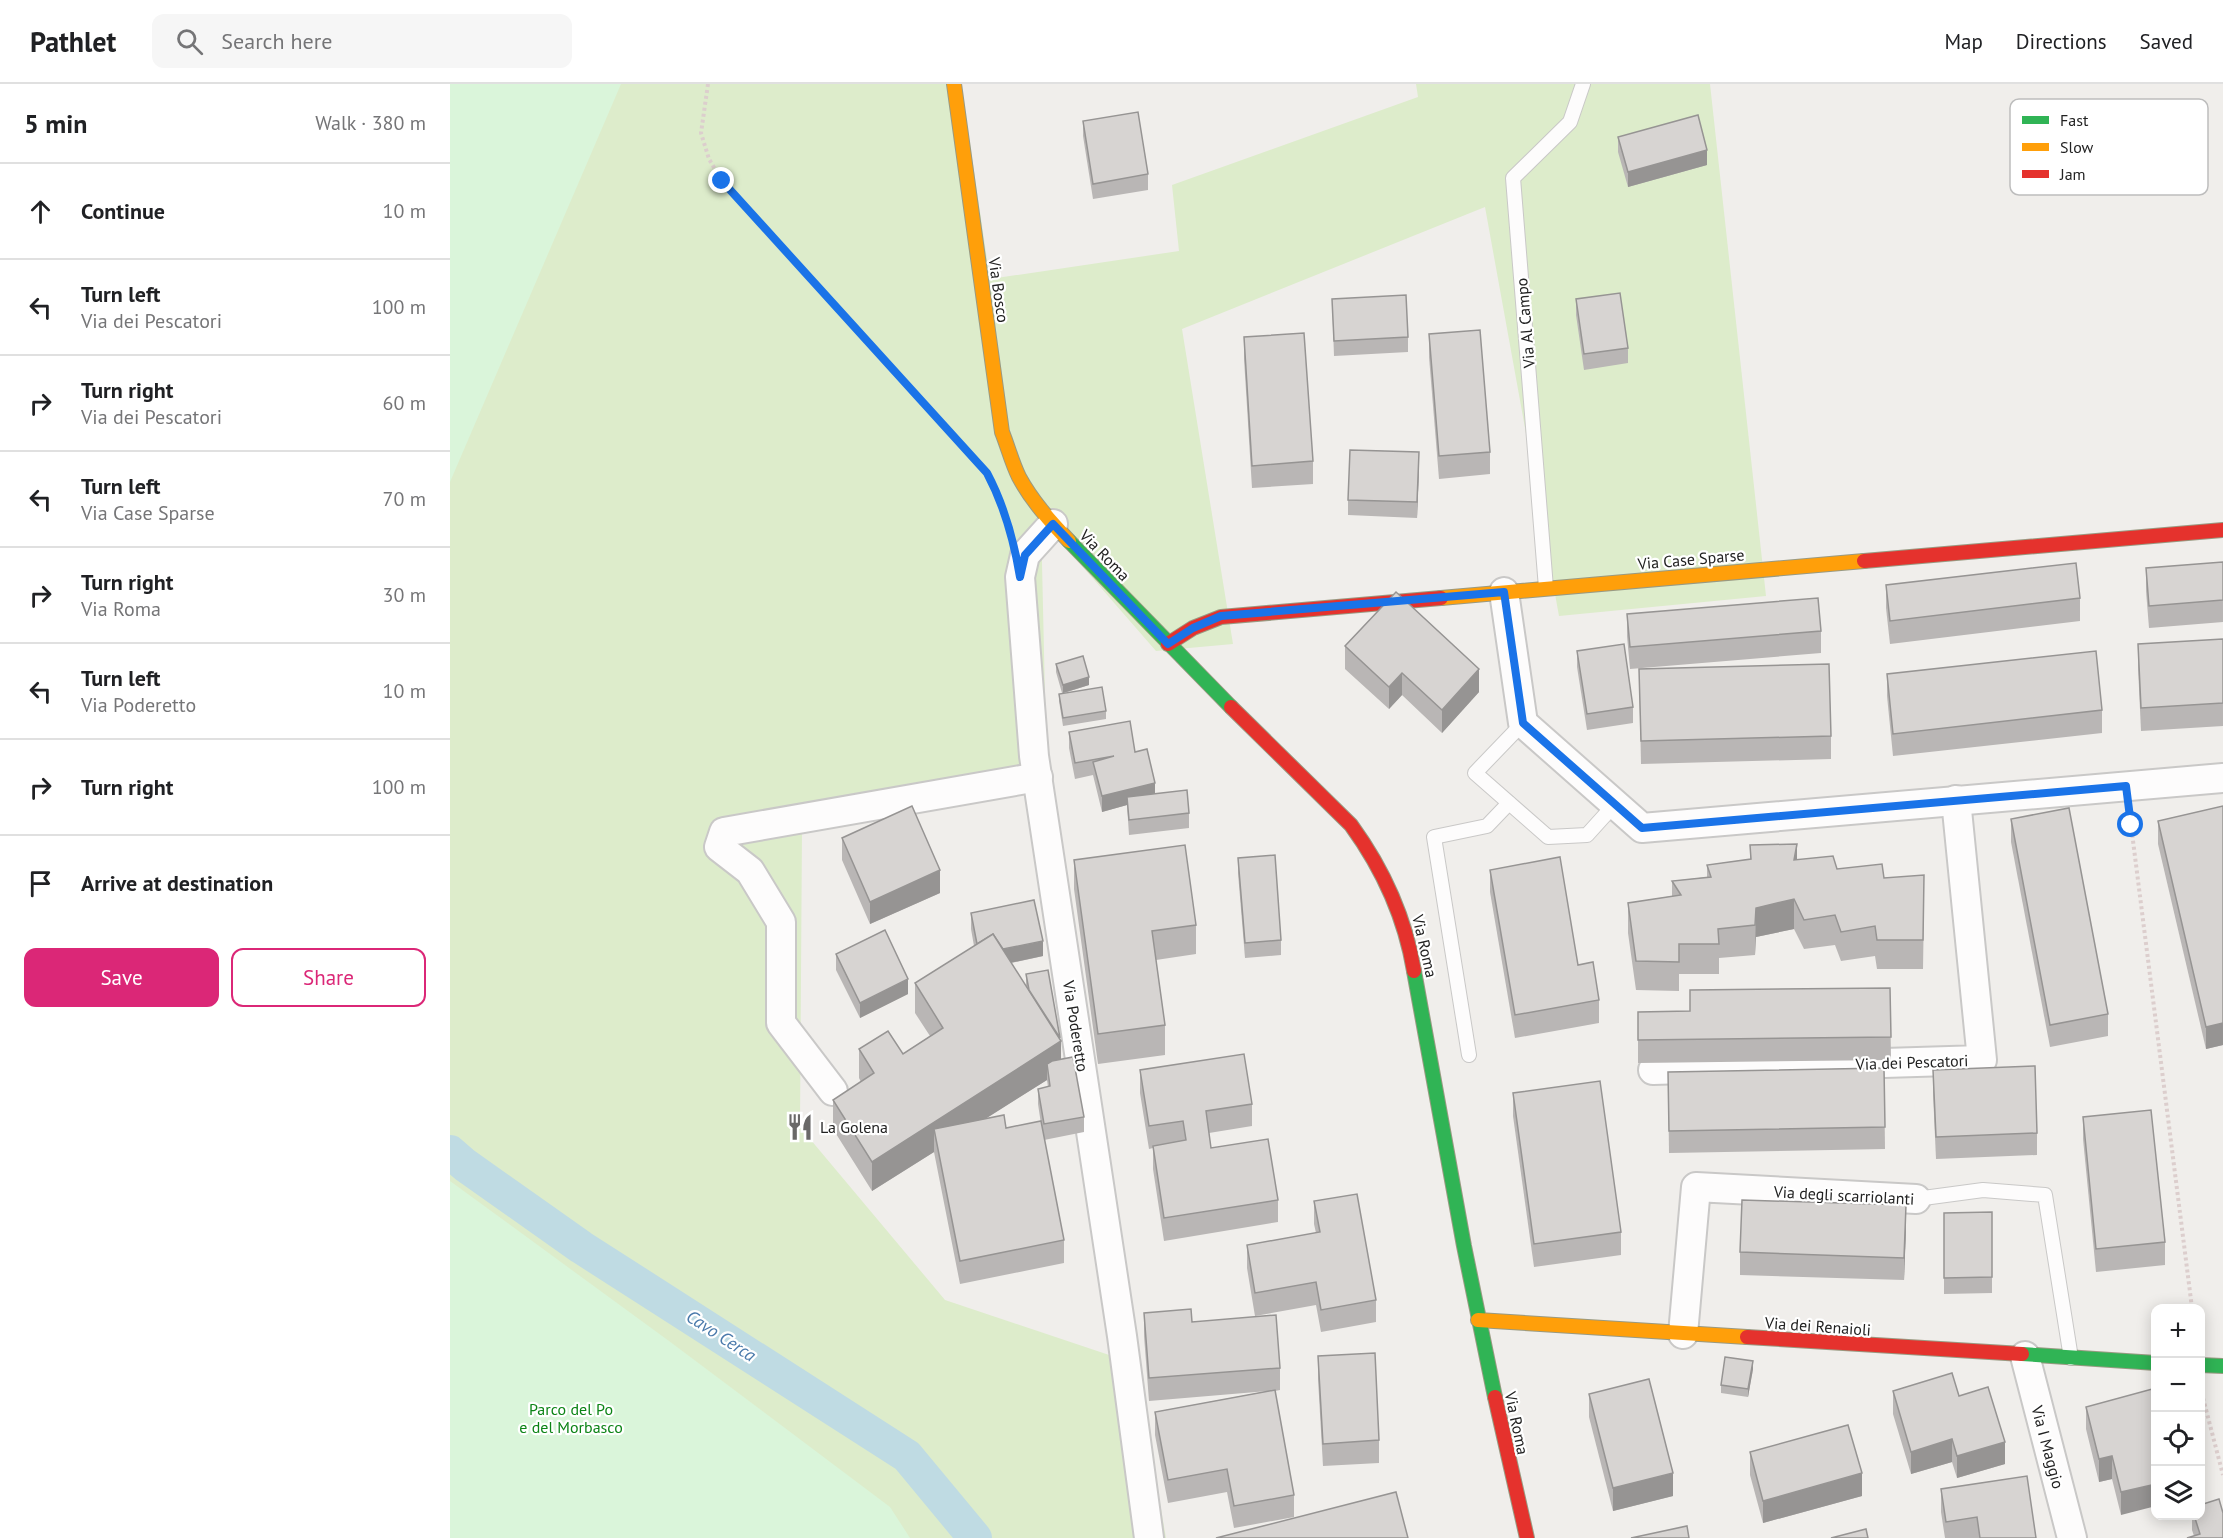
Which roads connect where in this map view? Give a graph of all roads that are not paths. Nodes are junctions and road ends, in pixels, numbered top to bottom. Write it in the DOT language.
graph roads {
  1 [pos="954,84"];
  2 [pos="1583,84"];
  3 [pos="1030,495"];
  4 [pos="1053,524"];
  5 [pos="2223,530"];
  6 [pos="1546,588"];
  7 [pos="1504,592"];
  8 [pos="1168,644"];
  9 [pos="1523,723"];
  10 [pos="1038,777"];
  11 [pos="2223,778"];
  12 [pos="1956,800"];
  13 [pos="1509,803"];
  14 [pos="1615,804"];
  15 [pos="1470,1055"];
  16 [pos="1653,1070"];
  17 [pos="833,1091"];
  18 [pos="1916,1199"];
  19 [pos="1478,1320"];
  20 [pos="1683,1334"];
  21 [pos="2025,1356"];
  22 [pos="2072,1358"];
  23 [pos="2151,1363"];
  24 [pos="2205,1365"];
  25 [pos="2223,1366"];
  26 [pos="1149,1538"];
  27 [pos="1527,1538"];
  28 [pos="2072,1538"];
  1 -- 3 [label="street, Via Bosco"];
  2 -- 6 [label="lane, Via Al Campo"];
  3 -- 4 [label="street, Via Roma"];
  4 -- 8 [label="street, Via Roma"];
  4 -- 10 [label="street, Via Poderetto"];
  5 -- 6 [label="street, Via Case Sparse"];
  6 -- 7 [label="street, Via Case Sparse"];
  7 -- 8 [label="street, Via Case Sparse"];
  7 -- 9 [label="street"];
  8 -- 19 [label="street, Via Roma"];
  9 -- 13 [label="lane"];
  9 -- 14 [label="street"];
  10 -- 17 [label="street"];
  10 -- 26 [label="street, Via Poderetto"];
  11 -- 12 [label="street"];
  12 -- 14 [label="street"];
  12 -- 16 [label="street, Via dei Pescatori"];
  13 -- 14 [label="lane"];
  13 -- 15 [label="lane"];
  18 -- 20 [label="street, Via degli scarriolanti"];
  18 -- 22 [label="lane, Via degli scarriolanti"];
  19 -- 20 [label="street, Via dei Renaioli"];
  19 -- 27 [label="street, Via Roma"];
  20 -- 21 [label="street, Via dei Renaioli"];
  21 -- 22 [label="street, Via dei Renaioli"];
  21 -- 28 [label="street, Via I Maggio"];
  22 -- 23 [label="street, Via dei Renaioli"];
  24 -- 25 [label="street"];
}
